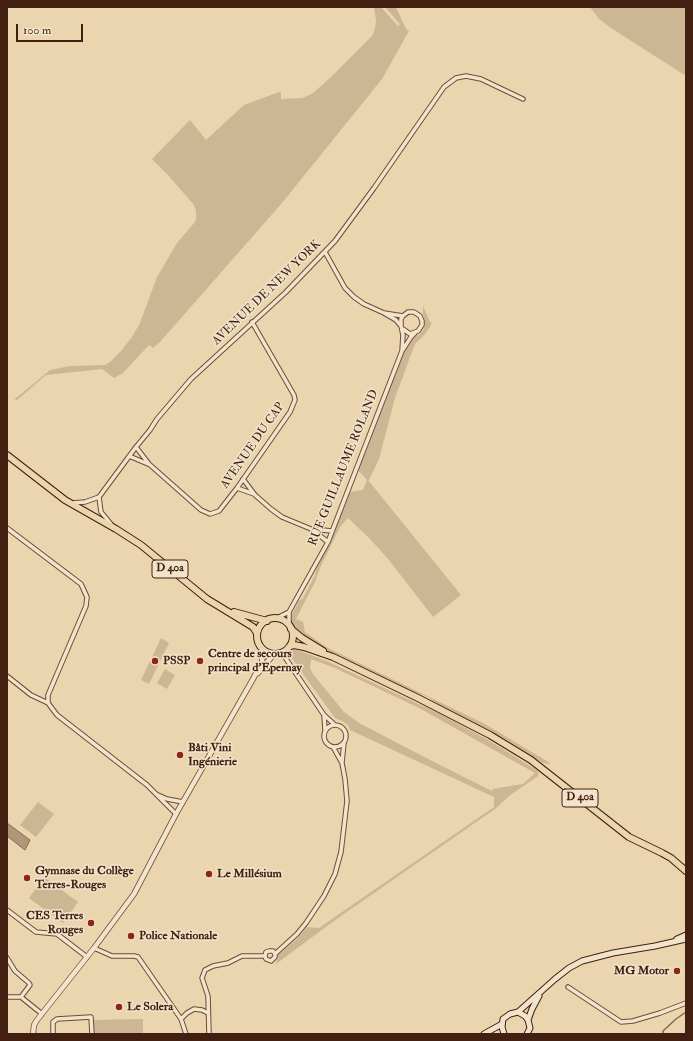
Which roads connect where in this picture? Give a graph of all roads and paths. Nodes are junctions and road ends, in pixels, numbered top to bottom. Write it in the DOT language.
graph roads {
  1 [pos="523,99"];
  2 [pos="325,252"];
  3 [pos="384,312"];
  4 [pos="403,316"];
  5 [pos="252,322"];
  6 [pos="402,328"];
  7 [pos="415,333"];
  8 [pos="402,351"];
  9 [pos="136,447"];
  10 [pos="7,455"];
  11 [pos="129,456"];
  12 [pos="149,464"];
  13 [pos="243,479"];
  14 [pos="237,488"];
  15 [pos="255,495"];
  16 [pos="99,497"];
  17 [pos="69,502"];
  18 [pos="7,528"];
  19 [pos="116,528"];
  20 [pos="311,529"];
  21 [pos="332,531"];
  22 [pos="328,542"];
  23 [pos="226,609"];
  24 [pos="289,612"];
  25 [pos="275,619"];
  26 [pos="267,621"];
  27 [pos="290,627"];
  28 [pos="257,633"];
  29 [pos="290,646"];
  30 [pos="263,650"];
  31 [pos="282,653"];
  32 [pos="274,654"];
  33 [pos="333,657"];
  34 [pos="7,676"];
  35 [pos="253,679"];
  36 [pos="48,703"];
  37 [pos="324,715"];
  38 [pos="334,724"];
  39 [pos="325,730"];
  40 [pos="344,743"];
  41 [pos="333,747"];
  42 [pos="342,763"];
  43 [pos="157,794"];
  44 [pos="183,802"];
  45 [pos="176,814"];
  46 [pos="686,871"];
  47 [pos="7,910"];
  48 [pos="686,935"];
  49 [pos="686,939"];
  50 [pos="667,944"];
  51 [pos="94,948"];
  52 [pos="275,954"];
  53 [pos="265,956"];
  54 [pos="86,957"];
  55 [pos="7,958"];
  56 [pos="568,987"];
  57 [pos="542,991"];
  58 [pos="7,997"];
  59 [pos="20,997"];
  60 [pos="686,1003"];
  61 [pos="518,1012"];
  62 [pos="208,1013"];
  63 [pos="42,1014"];
  64 [pos="181,1019"];
  65 [pos="528,1020"];
  66 [pos="502,1024"];
  67 [pos="33,1034"];
  68 [pos="53,1034"];
  69 [pos="92,1034"];
  70 [pos="186,1034"];
  71 [pos="209,1034"];
  72 [pos="484,1034"];
  73 [pos="504,1034"];
  74 [pos="527,1034"];
  1 -- 2 [label="street, AVENUE DE NEW YORK"];
  2 -- 3 [label="street"];
  2 -- 5 [label="street, AVENUE DE NEW YORK"];
  3 -- 4 [label="street"];
  3 -- 6 [label="street"];
  4 -- 6 [label="street"];
  4 -- 7 [label="street"];
  5 -- 9 [label="street, AVENUE DE NEW YORK"];
  5 -- 13 [label="street, AVENUE DU CAP"];
  6 -- 7 [label="street"];
  6 -- 8 [label="street, RUE GUILLAUME ROLAND"];
  7 -- 8 [label="street, RUE GUILLAUME ROLAND"];
  8 -- 21 [label="street, RUE GUILLAUME ROLAND"];
  9 -- 11 [label="street, AVENUE DE NEW YORK"];
  9 -- 12 [label="street"];
  10 -- 17 [label="main road, D 40a"];
  11 -- 12 [label="street"];
  11 -- 16 [label="street, AVENUE DE NEW YORK"];
  12 -- 14 [label="street, AVENUE DU CAP"];
  13 -- 14 [label="street, AVENUE DU CAP"];
  13 -- 15 [label="street"];
  14 -- 15 [label="street"];
  15 -- 20 [label="street"];
  16 -- 17 [label="street"];
  16 -- 19 [label="street"];
  17 -- 19 [label="main road, D 40a"];
  18 -- 36 [label="street"];
  19 -- 23 [label="main road, D 40a"];
  20 -- 21 [label="street"];
  20 -- 22 [label="street"];
  21 -- 22 [label="street, RUE GUILLAUME ROLAND"];
  22 -- 24 [label="street, RUE GUILLAUME ROLAND"];
  23 -- 26 [label="main road, D 40a"];
  23 -- 28 [label="main road, D 40a"];
  24 -- 25 [label="street"];
  24 -- 27 [label="street"];
  25 -- 26 [label="main road"];
  25 -- 27 [label="main road"];
  26 -- 28 [label="main road"];
  27 -- 29 [label="main road"];
  27 -- 33 [label="main road, D 40a"];
  28 -- 30 [label="main road"];
  29 -- 31 [label="main road"];
  29 -- 33 [label="main road, D 40a"];
  30 -- 32 [label="main road"];
  30 -- 35 [label="street"];
  31 -- 32 [label="main road"];
  31 -- 37 [label="street"];
  32 -- 35 [label="street"];
  33 -- 46 [label="main road, D 40a"];
  34 -- 36 [label="street"];
  35 -- 44 [label="street"];
  36 -- 43 [label="street"];
  37 -- 38 [label="street"];
  37 -- 39 [label="street"];
  38 -- 39 [label="street"];
  38 -- 40 [label="street"];
  39 -- 41 [label="street"];
  40 -- 41 [label="street"];
  40 -- 42 [label="street"];
  41 -- 42 [label="street"];
  42 -- 52 [label="street"];
  43 -- 44 [label="street"];
  43 -- 45 [label="street"];
  44 -- 45 [label="street"];
  45 -- 51 [label="street"];
  47 -- 54 [label="street"];
  48 -- 50 [label="main road"];
  49 -- 50 [label="main road"];
  50 -- 57 [label="main road"];
  51 -- 54 [label="street"];
  51 -- 64 [label="street"];
  52 -- 53 [label="street"];
  52 -- 53 [label="street"];
  53 -- 62 [label="street"];
  54 -- 63 [label="street"];
  55 -- 59 [label="street"];
  56 -- 60 [label="street"];
  57 -- 61 [label="main road"];
  57 -- 65 [label="main road"];
  58 -- 59 [label="street"];
  59 -- 63 [label="street"];
  61 -- 65 [label="main road"];
  61 -- 66 [label="main road"];
  62 -- 64 [label="street"];
  62 -- 71 [label="street"];
  63 -- 67 [label="street"];
  64 -- 70 [label="street"];
  65 -- 74 [label="main road"];
  66 -- 72 [label="main road"];
  66 -- 73 [label="main road"];
  68 -- 69 [label="street"];
}
